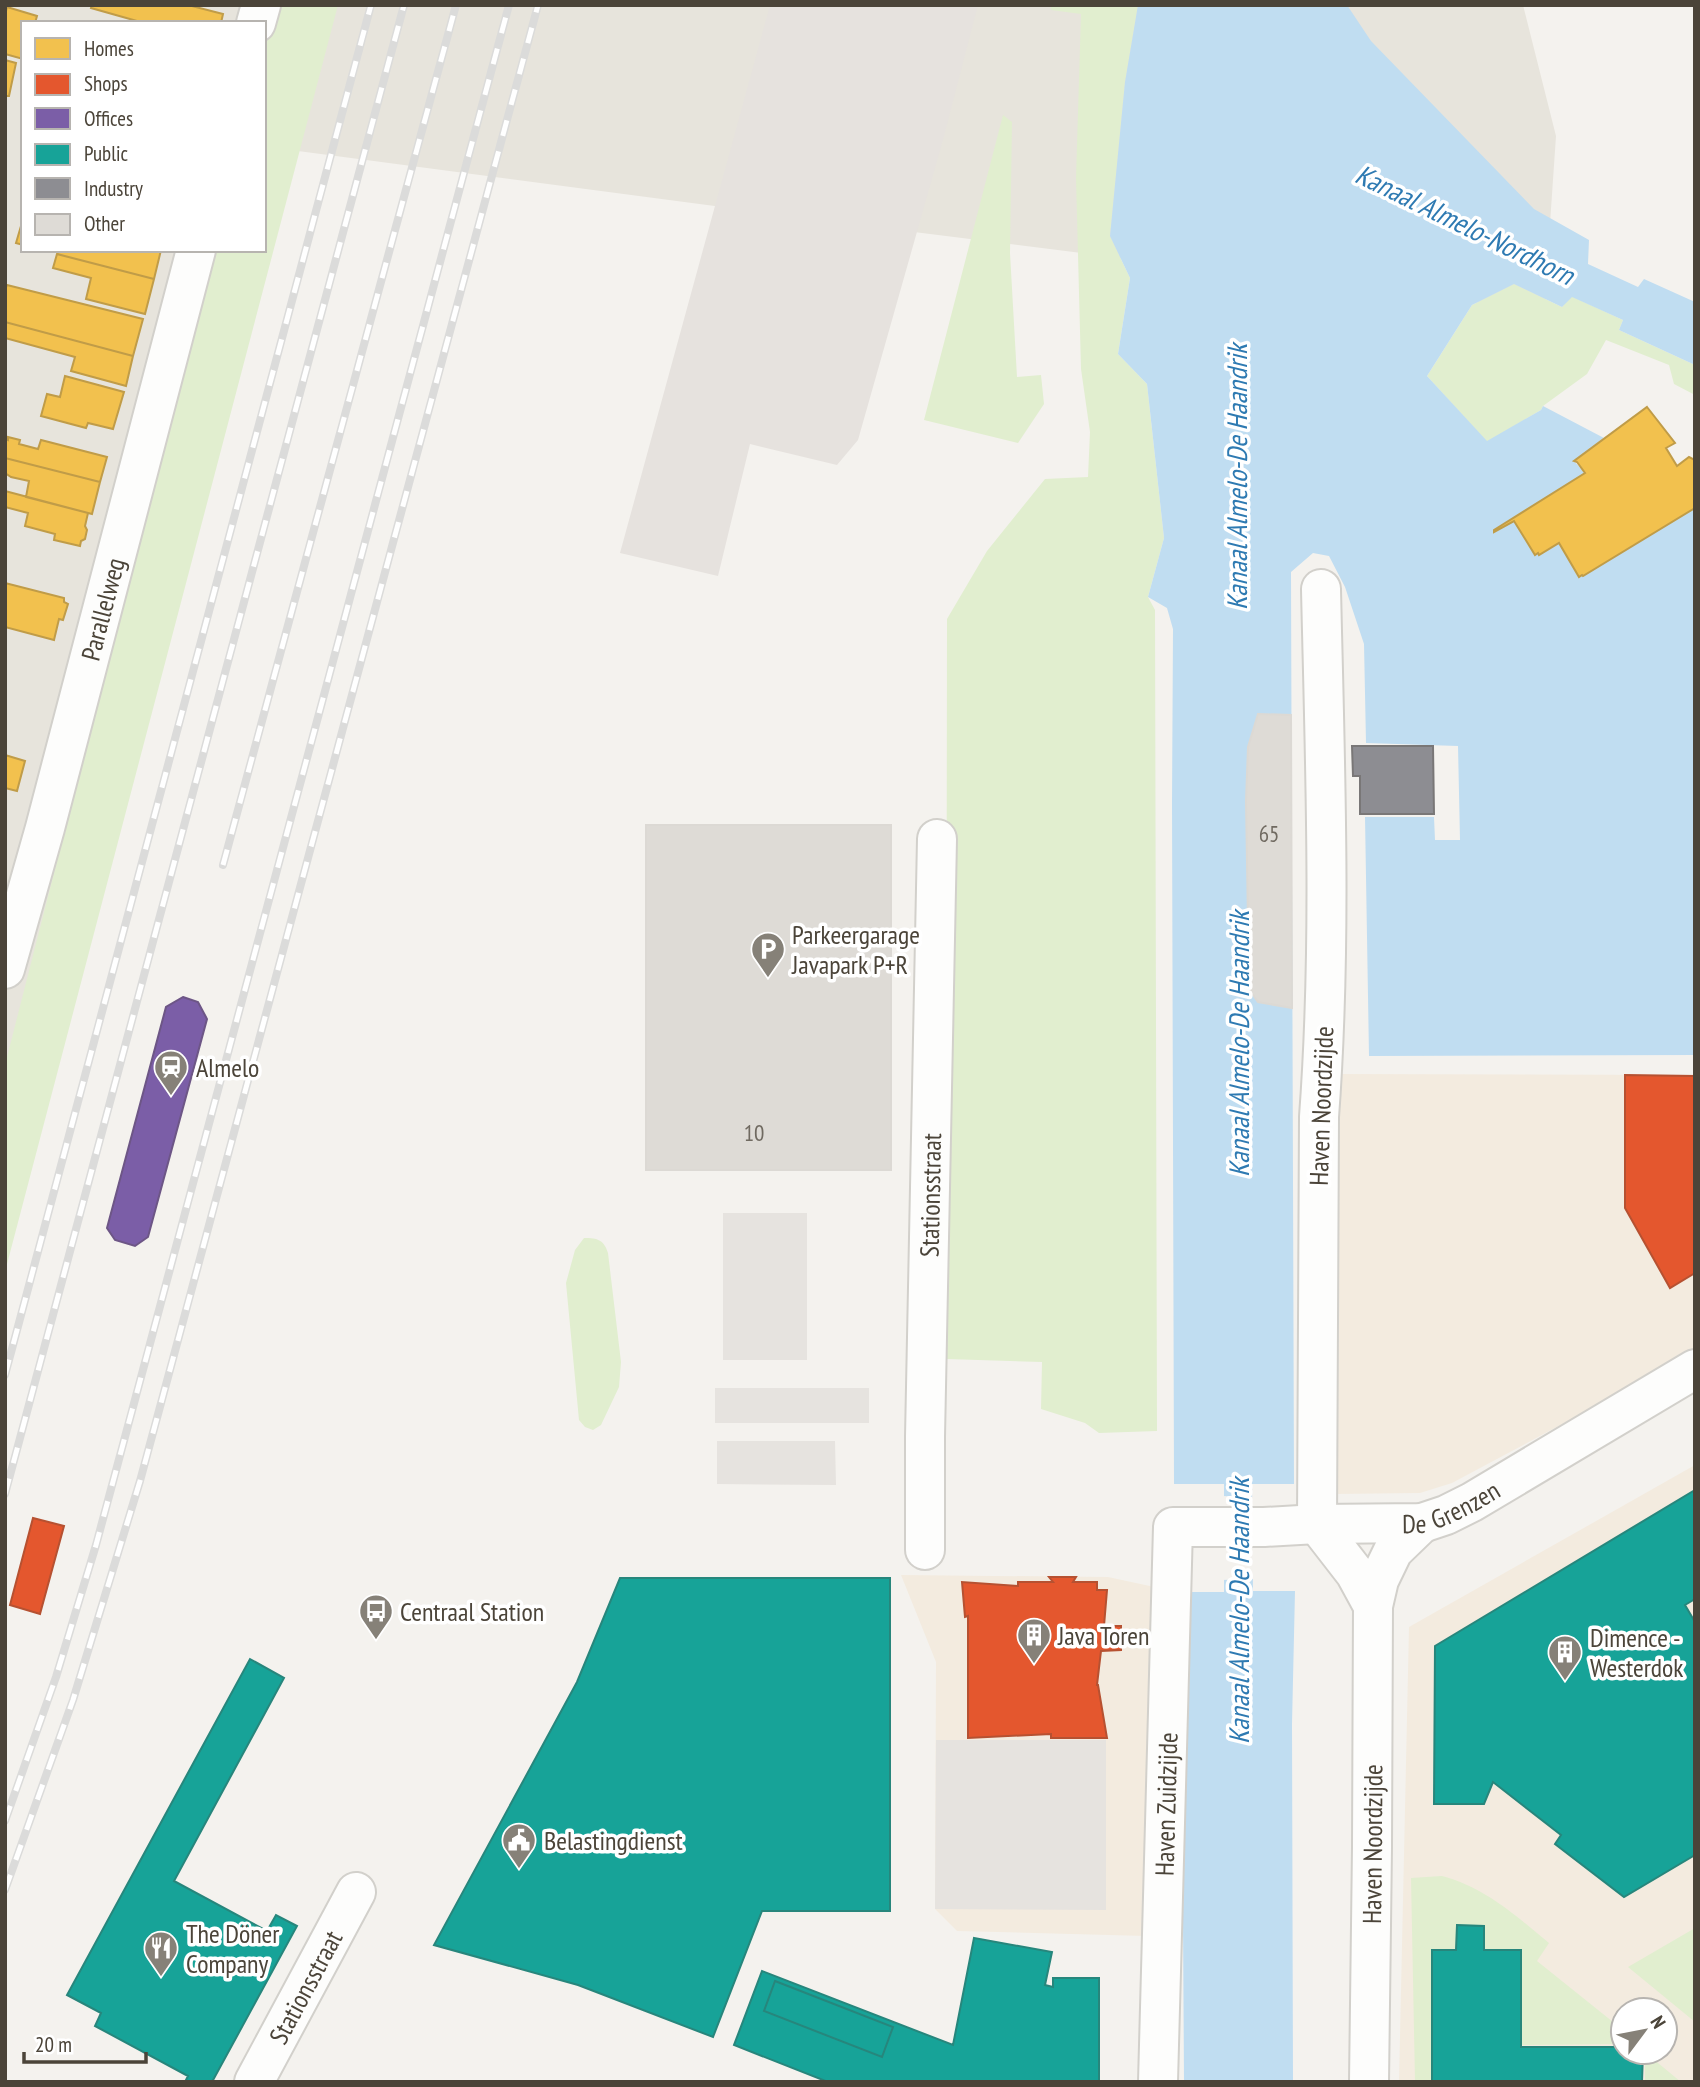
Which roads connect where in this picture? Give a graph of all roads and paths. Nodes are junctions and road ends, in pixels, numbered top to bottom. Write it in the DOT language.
graph roads {
  1 [pos="195,252"];
  2 [pos="1321,589"];
  3 [pos="937,839"];
  4 [pos="5,969"];
  5 [pos="1695,1369"];
  6 [pos="1422,1523"];
  7 [pos="1317,1524"];
  8 [pos="1173,1527"];
  9 [pos="925,1550"];
  10 [pos="1373,1606"];
  11 [pos="356,1892"];
  12 [pos="254,2082"];
  13 [pos="1158,2082"];
  14 [pos="1369,2082"];
  1 -- 4 [label="street, Parallelweg"];
  2 -- 7 [label="street, Haven Noordzijde"];
  3 -- 9 [label="street, Stationsstraat"];
  5 -- 6 [label="street, De Grenzen"];
  6 -- 7 [label="street, De Grenzen"];
  6 -- 10 [label="street, Haven Noordzijde"];
  7 -- 8 [label="street, De Grenzen"];
  7 -- 10 [label="street, Haven Noordzijde"];
  8 -- 13 [label="street, Haven Zuidzijde"];
  10 -- 14 [label="street, Haven Noordzijde"];
  11 -- 12 [label="street, Stationsstraat"];
}
